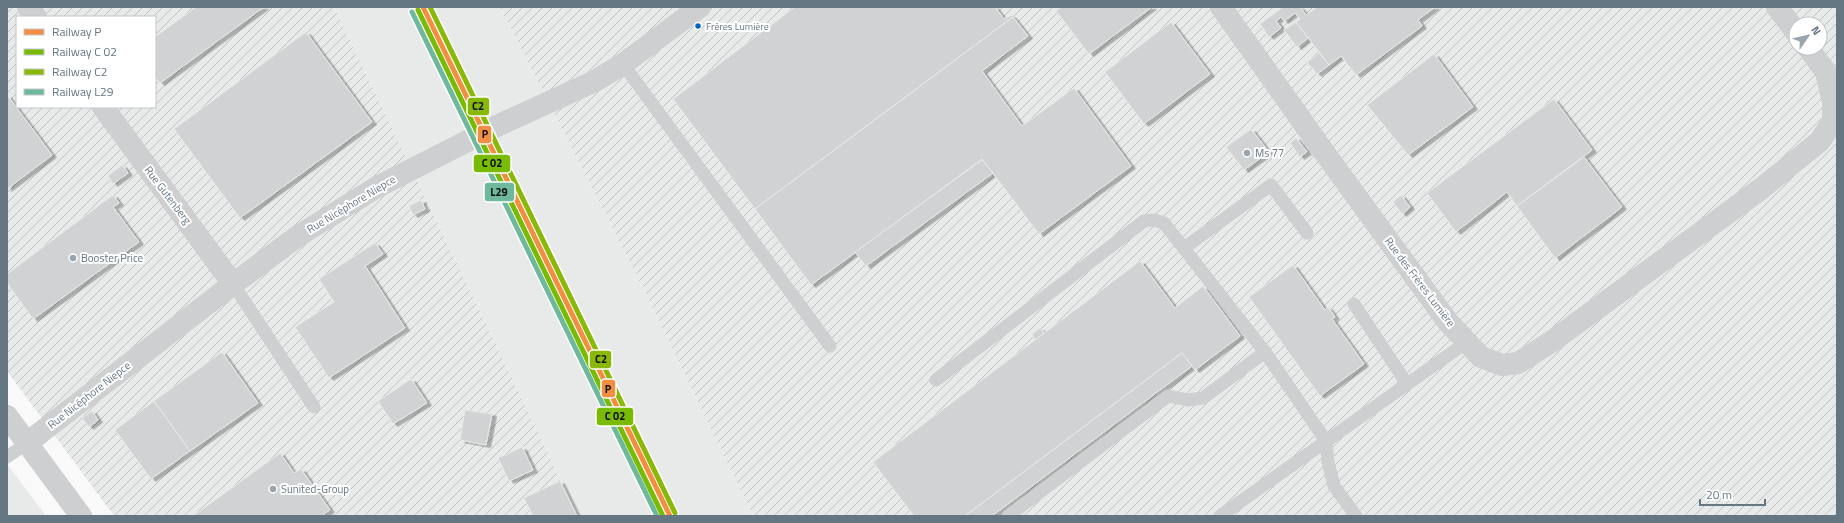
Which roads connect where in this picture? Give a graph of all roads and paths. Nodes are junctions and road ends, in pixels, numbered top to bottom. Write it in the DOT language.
graph roads {
  1 [pos="28,7"];
  2 [pos="700,7"];
  3 [pos="1221,7"];
  4 [pos="1777,7"];
  5 [pos="35,16"];
  6 [pos="1788,21"];
  7 [pos="1814,56"];
  8 [pos="623,64"];
  9 [pos="104,108"];
  10 [pos="1307,233"];
  11 [pos="1184,248"];
  12 [pos="233,284"];
  13 [pos="1354,304"];
  14 [pos="1467,342"];
  15 [pos="830,346"];
  16 [pos="1265,352"];
  17 [pos="936,380"];
  18 [pos="1406,384"];
  19 [pos="314,407"];
  20 [pos="7,416"];
  21 [pos="1326,441"];
  22 [pos="27,443"];
  23 [pos="7,457"];
  24 [pos="81,516"];
  25 [pos="1008,516"];
  26 [pos="1220,516"];
  27 [pos="1356,516"];
  1 -- 5 [label="street"];
  2 -- 8 [label="street, Rue Nicéphore Niepce"];
  3 -- 14 [label="street, Rue des Frères Lumière"];
  4 -- 6 [label="street"];
  7 -- 14 [label="street, Rue des Frères Lumière"];
  8 -- 12 [label="street, Rue Nicéphore Niepce"];
  8 -- 15 [label="lane"];
  9 -- 12 [label="street, Rue Gutenberg"];
  10 -- 11 [label="lane"];
  11 -- 16 [label="lane"];
  11 -- 17 [label="lane"];
  12 -- 19 [label="lane"];
  12 -- 22 [label="street, Rue Nicéphore Niepce"];
  13 -- 18 [label="lane"];
  14 -- 18 [label="lane"];
  16 -- 21 [label="lane"];
  16 -- 25 [label="lane"];
  18 -- 21 [label="lane"];
  20 -- 22 [label="street"];
  21 -- 26 [label="lane"];
  21 -- 27 [label="lane"];
  22 -- 23 [label="lane"];
  22 -- 24 [label="street"];
}
